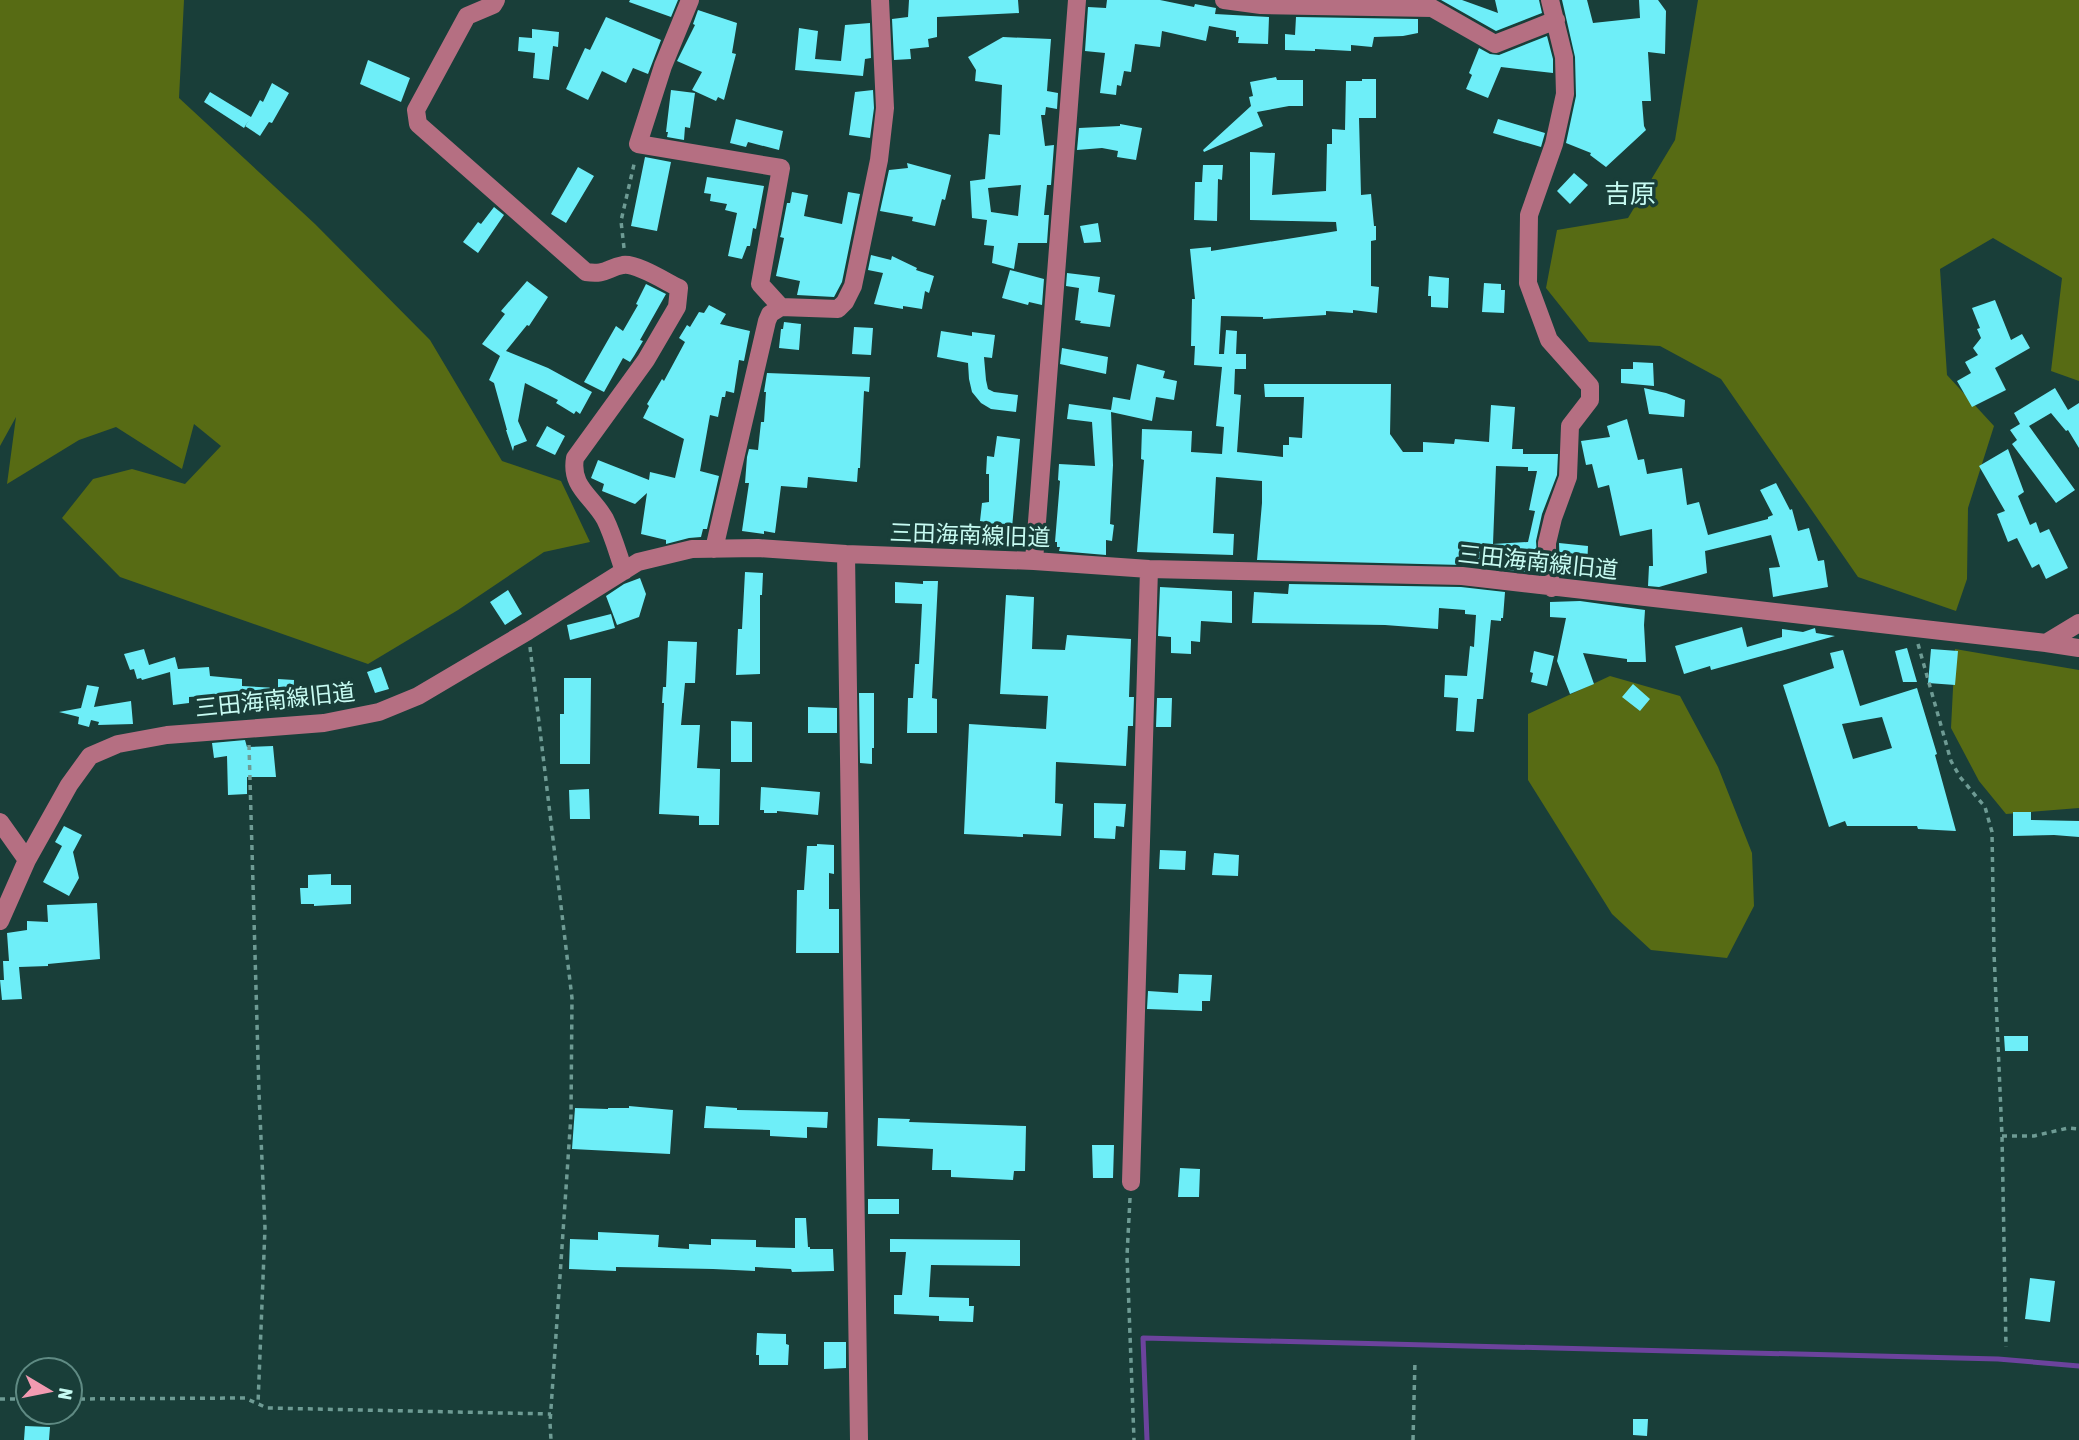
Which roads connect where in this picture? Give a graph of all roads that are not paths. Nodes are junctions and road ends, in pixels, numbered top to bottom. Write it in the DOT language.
graph roads {
  1 [pos="496,0"];
  2 [pos="690,0"];
  3 [pos="880,0"];
  4 [pos="1077,0"];
  5 [pos="1224,0"];
  6 [pos="1550,0"];
  7 [pos="1556,20"];
  8 [pos="781,307"];
  9 [pos="714,549"];
  10 [pos="845,554"];
  11 [pos="1034,561"];
  12 [pos="1149,569"];
  13 [pos="624,571"];
  14 [pos="1552,588"];
  15 [pos="2079,623"];
  16 [pos="2046,643"];
  17 [pos="2079,648"];
  18 [pos="0,822"];
  19 [pos="27,860"];
  20 [pos="5,900"];
  21 [pos="0,921"];
  22 [pos="1131,1182"];
  23 [pos="859,1440"];
  1 -- 13 [label="street"];
  2 -- 8 [label="street"];
  3 -- 8 [label="street"];
  4 -- 11 [label="street"];
  5 -- 7 [label="street"];
  6 -- 7 [label="street"];
  7 -- 14 [label="street"];
  8 -- 9 [label="street"];
  9 -- 10 [label="street, 三田海南線旧道"];
  9 -- 13 [label="street, 三田海南線旧道"];
  10 -- 11 [label="street, 三田海南線旧道"];
  10 -- 23 [label="street"];
  11 -- 12 [label="street, 三田海南線旧道"];
  12 -- 14 [label="street, 三田海南線旧道"];
  12 -- 22 [label="street"];
  13 -- 19 [label="street, 三田海南線旧道"];
  14 -- 16 [label="street, 三田海南線旧道"];
  15 -- 16 [label="street"];
  16 -- 17 [label="street, 三田海南線旧道"];
  18 -- 19 [label="street"];
  19 -- 20 [label="street, 三田海南線旧道"];
  20 -- 21 [label="street, 三田海南線旧道"];
}
